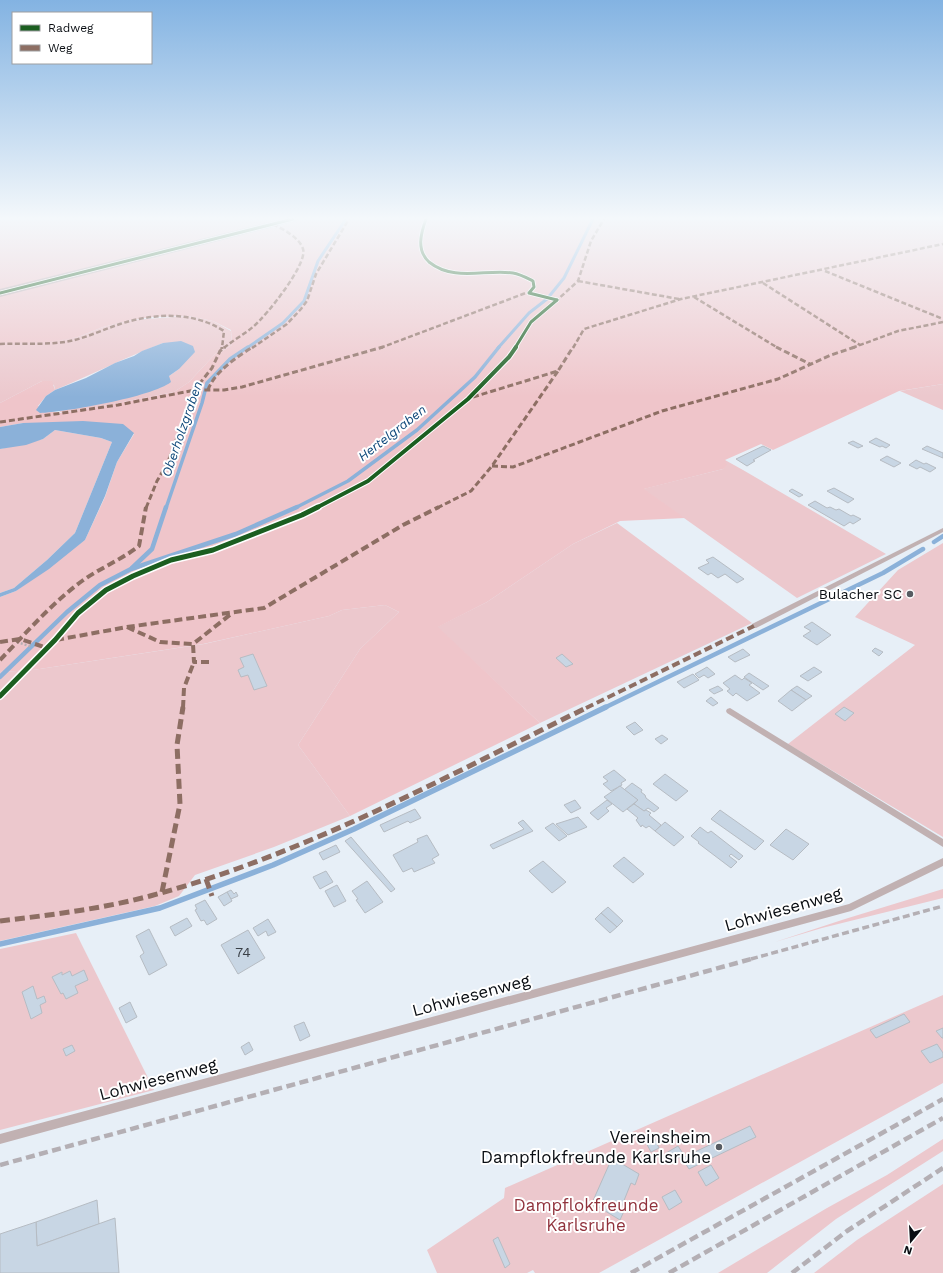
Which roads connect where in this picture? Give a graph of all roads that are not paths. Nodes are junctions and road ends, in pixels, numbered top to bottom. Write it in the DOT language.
graph roads {
  1 [pos="58,278"];
  2 [pos="0,293"];
  3 [pos="943,530"];
  4 [pos="754,626"];
  5 [pos="730,712"];
  6 [pos="943,843"];
  7 [pos="943,862"];
  8 [pos="0,1139"];
  1 -- 2 [label="street"];
  3 -- 4 [label="lane"];
  5 -- 6 [label="lane"];
  7 -- 8 [label="lane, Lohwiesenweg"];
}
